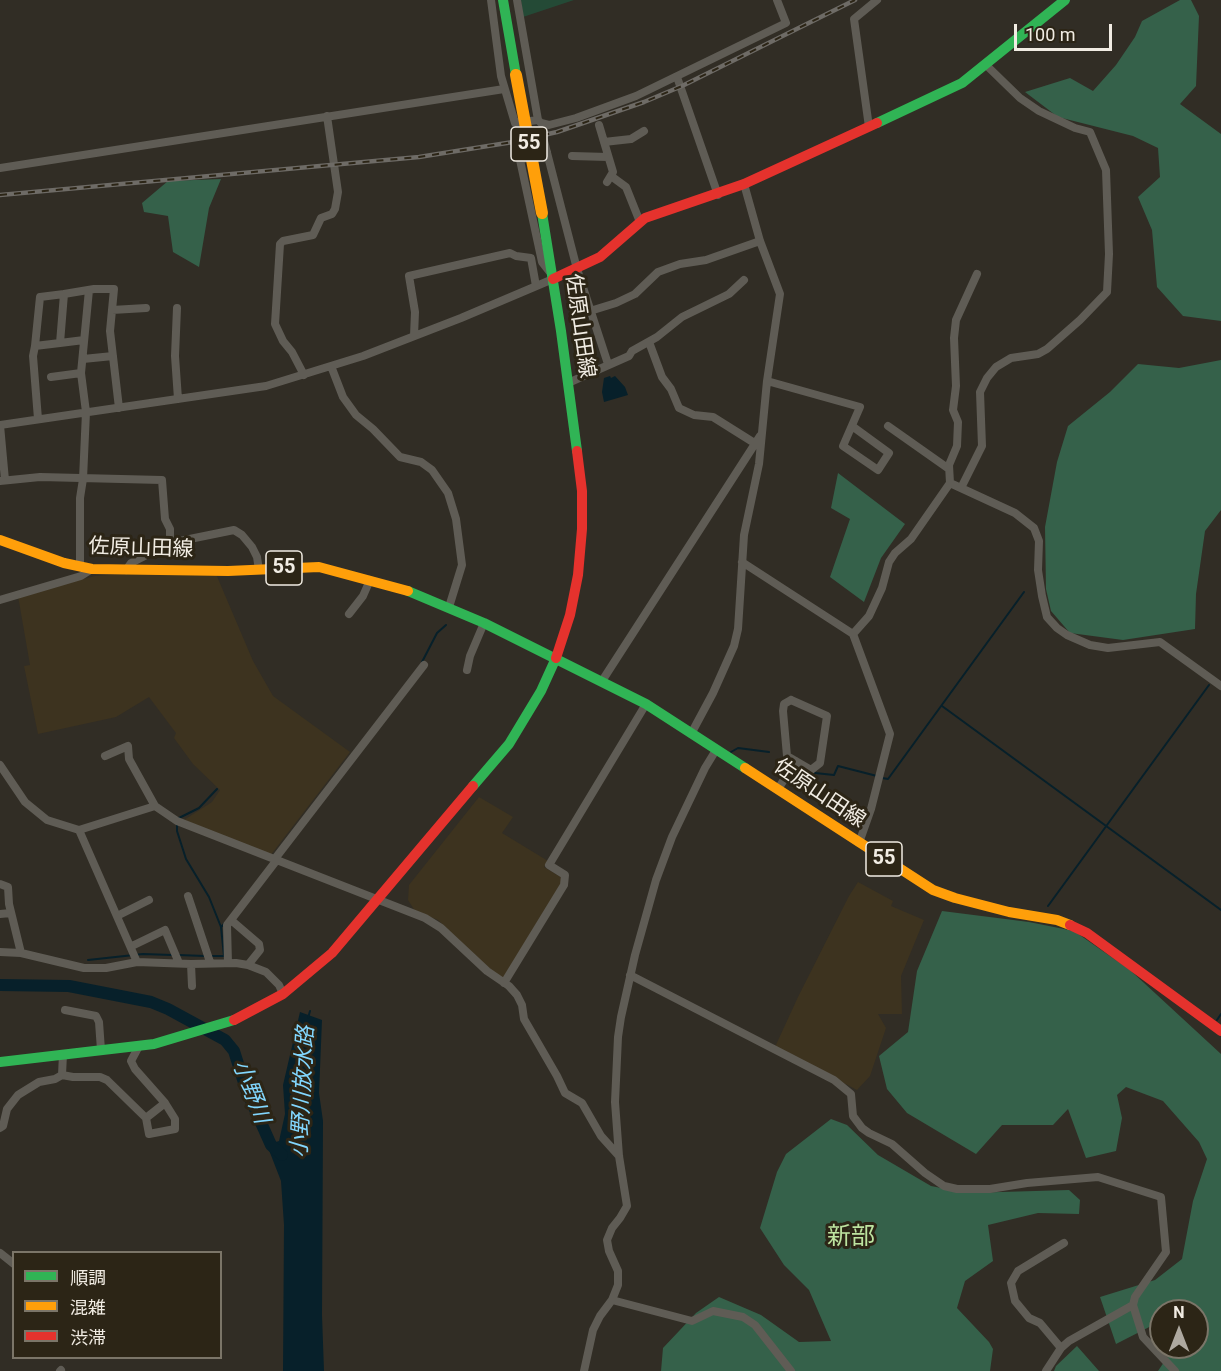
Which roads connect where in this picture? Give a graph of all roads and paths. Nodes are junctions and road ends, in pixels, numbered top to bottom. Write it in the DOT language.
graph roads {
  1 [pos="491,0"];
  2 [pos="503,0"];
  3 [pos="518,0"];
  4 [pos="777,0"];
  5 [pos="877,0"];
  6 [pos="1065,0"];
  7 [pos="985,64"];
  8 [pos="677,76"];
  9 [pos="504,89"];
  10 [pos="327,116"];
  11 [pos="538,120"];
  12 [pos="599,125"];
  13 [pos="869,127"];
  14 [pos="644,130"];
  15 [pos="544,141"];
  16 [pos="604,142"];
  17 [pos="547,153"];
  18 [pos="572,156"];
  19 [pos="608,157"];
  20 [pos="0,168"];
  21 [pos="744,184"];
  22 [pos="718,195"];
  23 [pos="640,222"];
  24 [pos="760,241"];
  25 [pos="577,269"];
  26 [pos="977,274"];
  27 [pos="552,277"];
  28 [pos="744,280"];
  29 [pos="536,286"];
  30 [pos="89,290"];
  31 [pos="64,294"];
  32 [pos="146,308"];
  33 [pos="177,308"];
  34 [pos="112,310"];
  35 [pos="590,311"];
  36 [pos="414,336"];
  37 [pos="84,340"];
  38 [pos="650,342"];
  39 [pos="60,343"];
  40 [pos="36,346"];
  41 [pos="113,356"];
  42 [pos="83,359"];
  43 [pos="608,364"];
  44 [pos="331,366"];
  45 [pos="81,373"];
  46 [pos="304,375"];
  47 [pos="51,377"];
  48 [pos="767,381"];
  49 [pos="568,383"];
  50 [pos="177,399"];
  51 [pos="119,408"];
  52 [pos="86,412"];
  53 [pos="38,419"];
  54 [pos="0,425"];
  55 [pos="852,426"];
  56 [pos="888,426"];
  57 [pos="761,435"];
  58 [pos="756,444"];
  59 [pos="949,469"];
  60 [pos="83,479"];
  61 [pos="3,481"];
  62 [pos="950,483"];
  63 [pos="961,488"];
  64 [pos="0,540"];
  65 [pos="170,543"];
  66 [pos="742,562"];
  67 [pos="86,568"];
  68 [pos="126,570"];
  69 [pos="260,570"];
  70 [pos="370,580"];
  71 [pos="0,600"];
  72 [pos="449,607"];
  73 [pos="349,614"];
  74 [pos="484,623"];
  75 [pos="853,634"];
  76 [pos="556,658"];
  77 [pos="424,665"];
  78 [pos="467,670"];
  79 [pos="602,681"];
  80 [pos="1221,686"];
  81 [pos="646,704"];
  82 [pos="691,734"];
  83 [pos="717,750"];
  84 [pos="105,756"];
  85 [pos="796,761"];
  86 [pos="0,765"];
  87 [pos="778,789"];
  88 [pos="155,806"];
  89 [pos="79,830"];
  90 [pos="859,843"];
  91 [pos="274,860"];
  92 [pos="0,884"];
  93 [pos="188,896"];
  94 [pos="149,900"];
  95 [pos="378,901"];
  96 [pos="11,913"];
  97 [pos="0,914"];
  98 [pos="117,916"];
  99 [pos="231,920"];
  100 [pos="0,952"];
  101 [pos="21,953"];
  102 [pos="135,954"];
  103 [pos="210,962"];
  104 [pos="179,963"];
  105 [pos="228,963"];
  106 [pos="191,964"];
  107 [pos="248,964"];
  108 [pos="630,975"];
  109 [pos="504,982"];
  110 [pos="192,986"];
  111 [pos="283,994"];
  112 [pos="66,1010"];
  113 [pos="1221,1031"];
  114 [pos="139,1046"];
  115 [pos="101,1050"];
  116 [pos="63,1054"];
  117 [pos="0,1062"];
  118 [pos="62,1075"];
  119 [pos="165,1103"];
  120 [pos="2,1114"];
  121 [pos="146,1118"];
  122 [pos="0,1128"];
  123 [pos="619,1156"];
  124 [pos="1064,1243"];
  125 [pos="0,1253"];
  126 [pos="12,1262"];
  127 [pos="612,1300"];
  128 [pos="1133,1305"];
  129 [pos="1061,1348"];
  130 [pos="584,1371"];
  131 [pos="791,1371"];
  132 [pos="1046,1371"];
  133 [pos="1175,1371"];
  1 -- 9 [label="street"];
  2 -- 27 [label="main road, 佐原山田線 / 55, bridge"];
  3 -- 11 [label="street"];
  4 -- 8 [label="street"];
  5 -- 13 [label="street"];
  6 -- 7 [label="main road"];
  7 -- 13 [label="main road"];
  7 -- 63 [label="street"];
  8 -- 11 [label="street"];
  8 -- 22 [label="street"];
  9 -- 10 [label="street"];
  9 -- 11 [label="street"];
  10 -- 20 [label="street"];
  10 -- 46 [label="street"];
  12 -- 16 [label="street"];
  13 -- 21 [label="main road"];
  14 -- 16 [label="street"];
  15 -- 17 [label="street"];
  16 -- 19 [label="street"];
  17 -- 25 [label="street"];
  17 -- 27 [label="street"];
  18 -- 19 [label="street"];
  19 -- 23 [label="street"];
  21 -- 22 [label="main road"];
  21 -- 24 [label="street"];
  22 -- 23 [label="main road"];
  23 -- 25 [label="main road"];
  24 -- 35 [label="street"];
  24 -- 48 [label="street"];
  25 -- 27 [label="main road"];
  25 -- 35 [label="street"];
  26 -- 59 [label="street"];
  27 -- 29 [label="street"];
  27 -- 49 [label="main road, 佐原山田線 / 55"];
  28 -- 38 [label="street"];
  29 -- 36 [label="street"];
  29 -- 36 [label="street"];
  30 -- 31 [label="street"];
  30 -- 34 [label="street"];
  30 -- 37 [label="street"];
  31 -- 39 [label="street"];
  31 -- 40 [label="street"];
  32 -- 34 [label="street"];
  33 -- 50 [label="street"];
  34 -- 41 [label="street"];
  35 -- 43 [label="street"];
  36 -- 44 [label="street"];
  37 -- 39 [label="street"];
  37 -- 42 [label="street"];
  38 -- 43 [label="street"];
  38 -- 58 [label="street"];
  39 -- 40 [label="street"];
  40 -- 53 [label="street"];
  41 -- 42 [label="street"];
  41 -- 51 [label="street"];
  42 -- 45 [label="street"];
  43 -- 49 [label="street"];
  44 -- 46 [label="street"];
  44 -- 72 [label="street"];
  45 -- 47 [label="street"];
  45 -- 52 [label="street"];
  46 -- 50 [label="street"];
  48 -- 55 [label="street"];
  48 -- 57 [label="street"];
  49 -- 76 [label="main road, 佐原山田線 / 55"];
  50 -- 51 [label="street"];
  51 -- 52 [label="street"];
  52 -- 53 [label="street"];
  52 -- 60 [label="street"];
  53 -- 54 [label="street"];
  54 -- 61 [label="street"];
  55 -- 55 [label="street"];
  56 -- 59 [label="street"];
  57 -- 58 [label="street"];
  57 -- 66 [label="street"];
  58 -- 79 [label="street"];
  59 -- 62 [label="street"];
  60 -- 61 [label="street"];
  60 -- 65 [label="street"];
  60 -- 67 [label="street"];
  62 -- 63 [label="street"];
  62 -- 75 [label="street"];
  63 -- 80 [label="street"];
  64 -- 67 [label="main road, 佐原山田線 / 55"];
  65 -- 68 [label="street"];
  65 -- 69 [label="street"];
  66 -- 75 [label="street"];
  66 -- 82 [label="street"];
  67 -- 68 [label="main road, 佐原山田線 / 55"];
  67 -- 71 [label="street"];
  68 -- 69 [label="main road, 佐原山田線 / 55"];
  69 -- 70 [label="main road, 佐原山田線 / 55"];
  70 -- 72 [label="main road, 佐原山田線 / 55"];
  70 -- 73 [label="street"];
  72 -- 74 [label="main road, 佐原山田線 / 55"];
  74 -- 76 [label="main road, 佐原山田線 / 55"];
  74 -- 78 [label="street"];
  75 -- 90 [label="street"];
  76 -- 79 [label="main road, 佐原山田線 / 55"];
  76 -- 95 [label="main road"];
  77 -- 91 [label="street"];
  79 -- 81 [label="main road, 佐原山田線 / 55"];
  81 -- 82 [label="main road, 佐原山田線 / 55"];
  81 -- 109 [label="street"];
  82 -- 83 [label="main road, 佐原山田線 / 55"];
  83 -- 87 [label="main road, 佐原山田線 / 55"];
  83 -- 108 [label="street"];
  84 -- 88 [label="street"];
  85 -- 85 [label="street"];
  85 -- 87 [label="street"];
  86 -- 89 [label="street"];
  87 -- 90 [label="main road, 佐原山田線 / 55"];
  88 -- 89 [label="street"];
  88 -- 91 [label="street"];
  89 -- 98 [label="street"];
  90 -- 113 [label="main road, 佐原山田線 / 55"];
  91 -- 95 [label="street"];
  91 -- 99 [label="street"];
  92 -- 96 [label="street"];
  93 -- 103 [label="street"];
  94 -- 98 [label="street"];
  95 -- 109 [label="street"];
  95 -- 111 [label="main road"];
  96 -- 97 [label="street"];
  96 -- 101 [label="street"];
  98 -- 102 [label="street"];
  99 -- 105 [label="street"];
  99 -- 107 [label="street"];
  100 -- 101 [label="street"];
  101 -- 102 [label="street"];
  102 -- 104 [label="street"];
  102 -- 104 [label="street"];
  103 -- 105 [label="street"];
  103 -- 106 [label="street"];
  104 -- 106 [label="street"];
  105 -- 107 [label="street"];
  106 -- 110 [label="street"];
  107 -- 111 [label="street"];
  108 -- 123 [label="street"];
  108 -- 128 [label="street"];
  109 -- 123 [label="street"];
  111 -- 114 [label="main road"];
  112 -- 115 [label="street"];
  114 -- 115 [label="main road"];
  114 -- 119 [label="street"];
  115 -- 116 [label="main road"];
  116 -- 117 [label="main road"];
  116 -- 118 [label="street"];
  118 -- 120 [label="street"];
  118 -- 121 [label="street"];
  119 -- 121 [label="street"];
  119 -- 121 [label="street"];
  120 -- 122 [label="street"];
  123 -- 127 [label="street"];
  124 -- 129 [label="street"];
  125 -- 126 [label="street"];
  127 -- 130 [label="street"];
  127 -- 131 [label="street"];
  128 -- 129 [label="street"];
  128 -- 133 [label="street"];
  129 -- 132 [label="street"];
}
